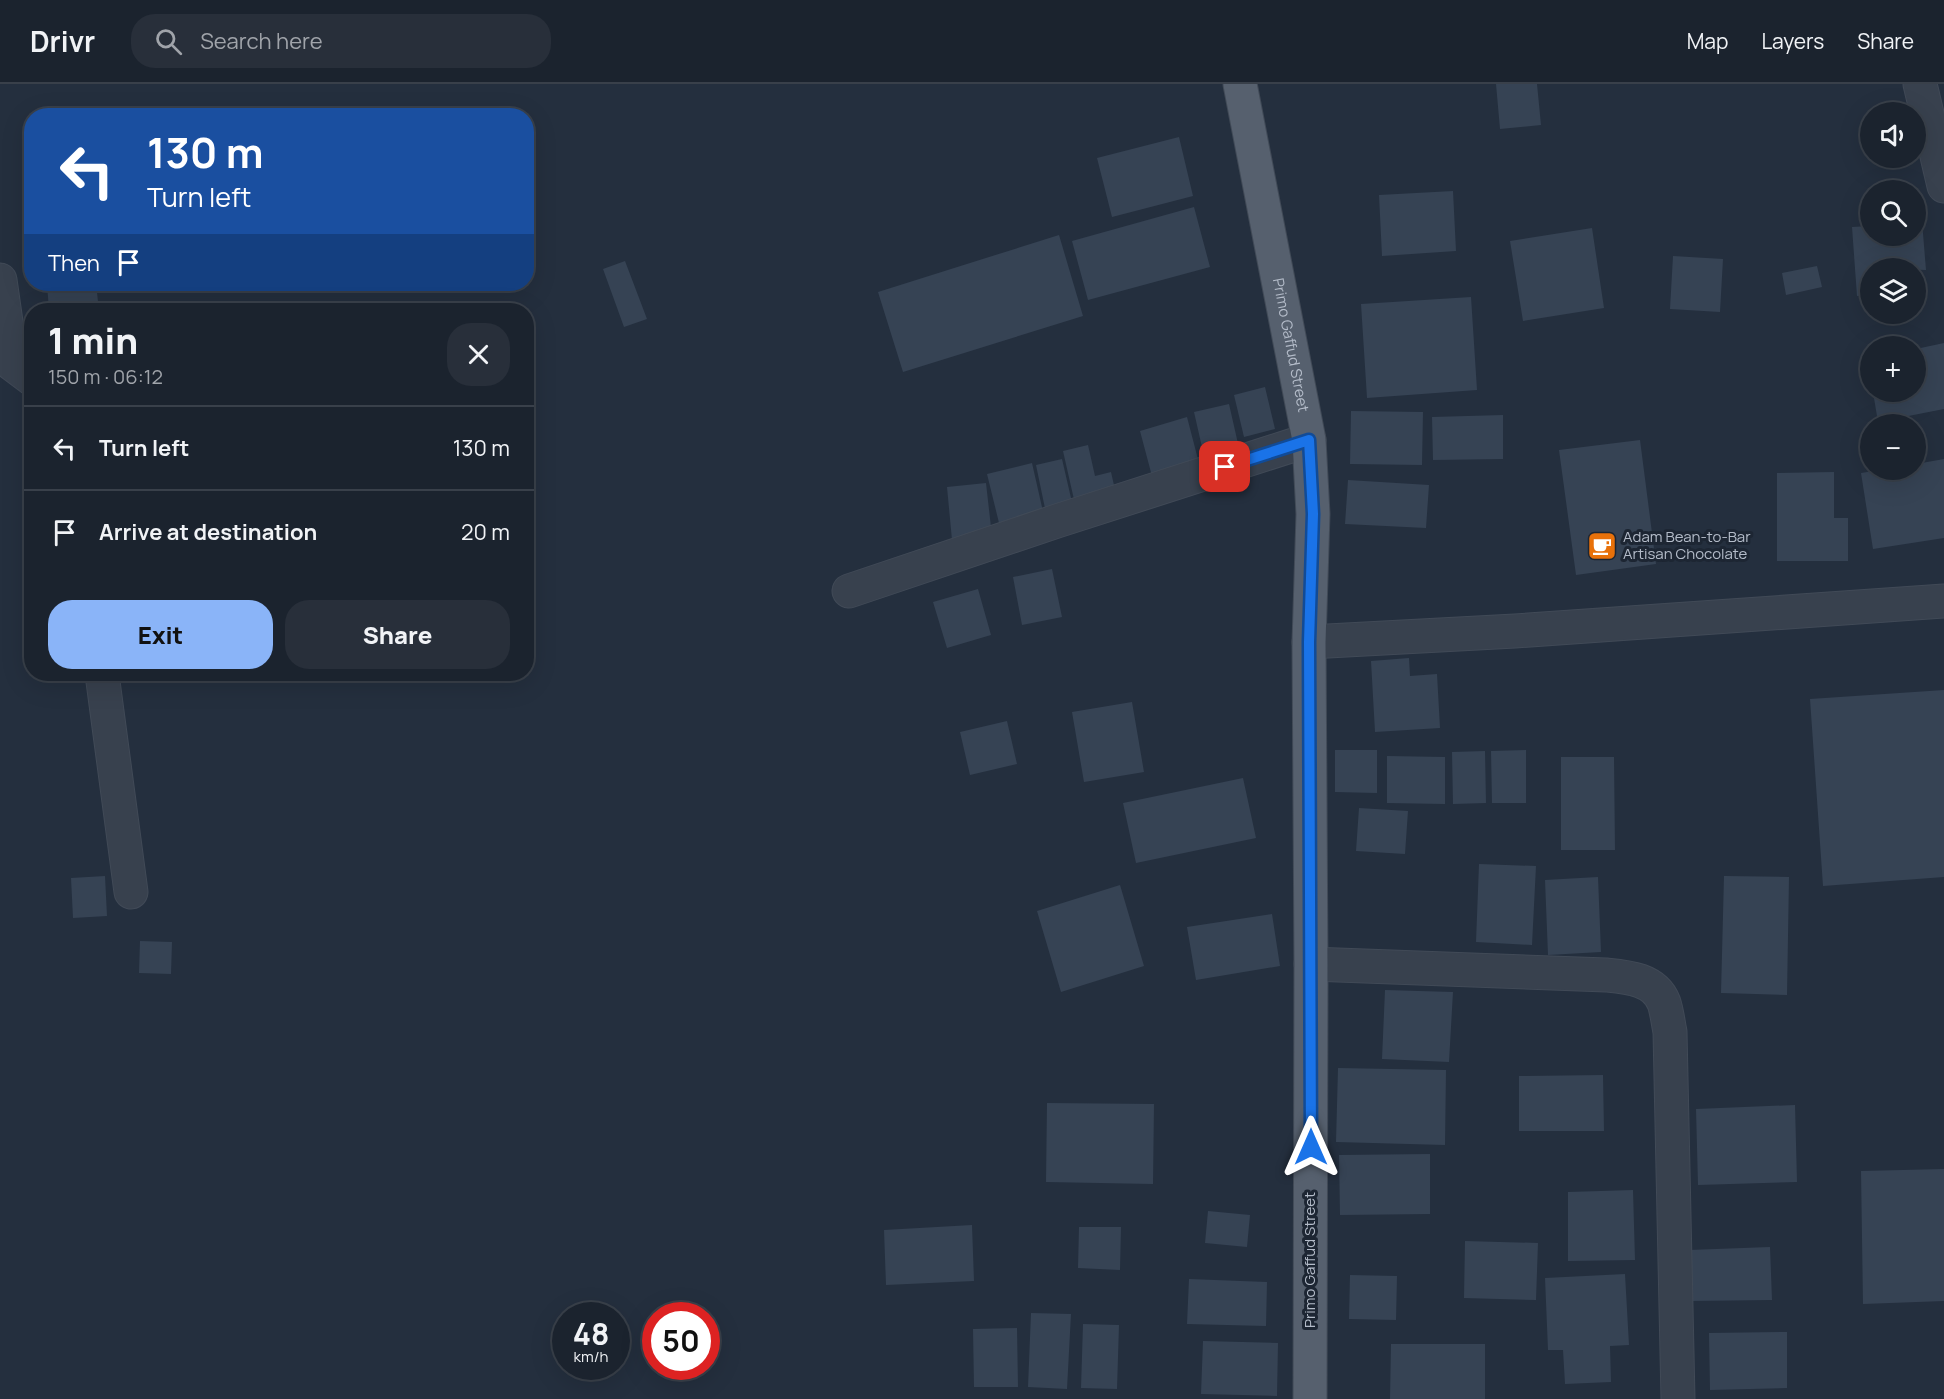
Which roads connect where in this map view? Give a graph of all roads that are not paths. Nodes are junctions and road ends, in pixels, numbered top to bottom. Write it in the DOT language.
graph roads {
  1 [pos="1240,84"];
  2 [pos="1920,84"];
  3 [pos="1944,186"];
  4 [pos="0,280"];
  5 [pos="24,373"];
  6 [pos="1309,440"];
  7 [pos="849,591"];
  8 [pos="1944,601"];
  9 [pos="1309,642"];
  10 [pos="103,681"];
  11 [pos="131,892"];
  12 [pos="1311,964"];
  13 [pos="1310,1399"];
  14 [pos="1678,1399"];
  1 -- 6 [label="main road, Primo Gaffud Street"];
  2 -- 3 [label="street"];
  4 -- 5 [label="street"];
  6 -- 7 [label="street"];
  6 -- 9 [label="main road, Primo Gaffud Street"];
  8 -- 9 [label="street"];
  9 -- 12 [label="main road, Primo Gaffud Street"];
  10 -- 11 [label="street"];
  12 -- 13 [label="main road, Primo Gaffud Street"];
  12 -- 14 [label="street"];
}
